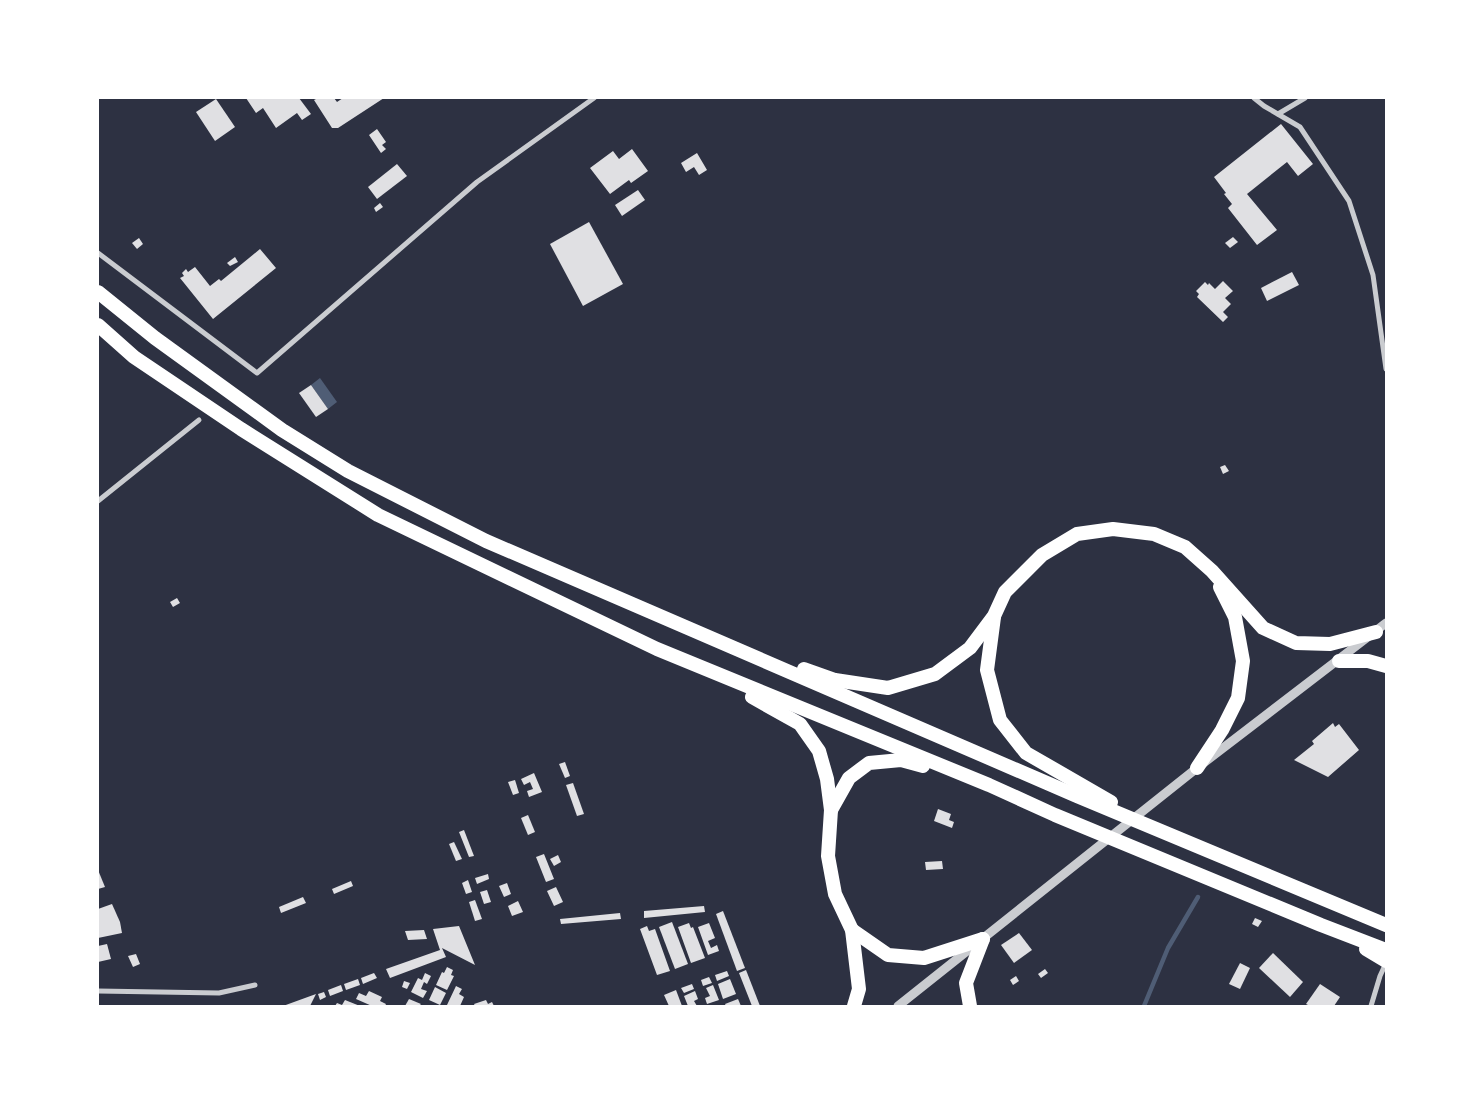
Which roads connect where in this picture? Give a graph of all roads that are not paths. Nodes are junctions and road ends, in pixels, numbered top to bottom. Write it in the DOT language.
graph roads {
  1 [pos="594,98"];
  2 [pos="1254,98"];
  3 [pos="1305,98"];
  4 [pos="1278,114"];
  5 [pos="98,252"];
  6 [pos="98,292"];
  7 [pos="98,325"];
  8 [pos="1386,369"];
  9 [pos="199,420"];
  10 [pos="98,501"];
  11 [pos="1212,571"];
  12 [pos="994,616"];
  13 [pos="1381,628"];
  14 [pos="702,634"];
  15 [pos="657,649"];
  16 [pos="1339,660"];
  17 [pos="1386,666"];
  18 [pos="1197,768"];
  19 [pos="989,785"];
  20 [pos="1082,793"];
  21 [pos="831,810"];
  22 [pos="1339,905"];
  23 [pos="1386,916"];
  24 [pos="1321,925"];
  25 [pos="1386,925"];
  26 [pos="852,930"];
  27 [pos="983,939"];
  28 [pos="1386,950"];
  29 [pos="1386,962"];
  30 [pos="255,985"];
  31 [pos="98,991"];
  32 [pos="854,1006"];
  33 [pos="898,1006"];
  34 [pos="970,1006"];
  35 [pos="1371,1006"];
  1 -- 5 [label="street"];
  2 -- 4 [label="street"];
  3 -- 4 [label="street"];
  4 -- 8 [label="street"];
  6 -- 14 [label="highway"];
  7 -- 15 [label="highway"];
  9 -- 10 [label="street"];
  11 -- 12 [label="highway"];
  11 -- 13 [label="highway"];
  11 -- 18 [label="highway"];
  12 -- 14 [label="highway"];
  12 -- 20 [label="highway"];
  13 -- 16 [label="street"];
  14 -- 20 [label="highway"];
  15 -- 19 [label="highway"];
  15 -- 21 [label="highway"];
  16 -- 17 [label="highway"];
  16 -- 18 [label="street"];
  18 -- 27 [label="street"];
  19 -- 21 [label="highway"];
  19 -- 24 [label="highway"];
  20 -- 22 [label="highway"];
  21 -- 26 [label="highway"];
  22 -- 23 [label="highway"];
  22 -- 25 [label="highway"];
  24 -- 28 [label="highway"];
  24 -- 29 [label="highway"];
  26 -- 27 [label="highway"];
  26 -- 32 [label="highway"];
  27 -- 33 [label="street"];
  27 -- 34 [label="highway"];
  29 -- 35 [label="street"];
  30 -- 31 [label="street"];
}
